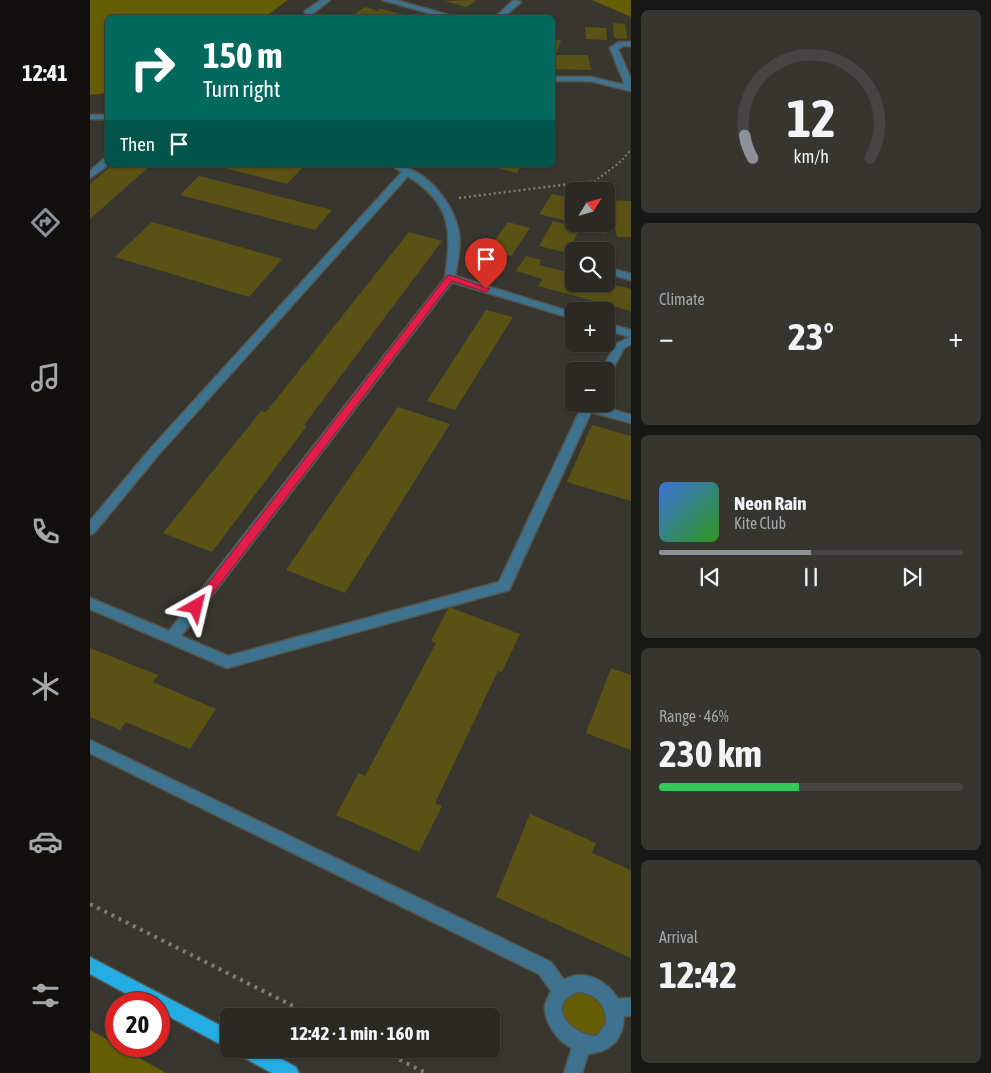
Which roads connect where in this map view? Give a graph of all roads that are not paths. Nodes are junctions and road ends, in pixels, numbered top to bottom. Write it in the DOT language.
graph roads {
  1 [pos="326,0"];
  2 [pos="387,0"];
  3 [pos="517,2"];
  4 [pos="308,13"];
  5 [pos="444,15"];
  6 [pos="501,15"];
  7 [pos="631,44"];
  8 [pos="555,79"];
  9 [pos="631,89"];
  10 [pos="90,117"];
  11 [pos="105,117"];
  12 [pos="105,162"];
  13 [pos="399,167"];
  14 [pos="408,171"];
  15 [pos="90,175"];
  16 [pos="615,272"];
  17 [pos="631,276"];
  18 [pos="450,278"];
  19 [pos="565,313"];
  20 [pos="615,329"];
  21 [pos="631,334"];
  22 [pos="631,340"];
  23 [pos="611,362"];
  24 [pos="585,412"];
  25 [pos="610,412"];
  26 [pos="631,419"];
  27 [pos="90,530"];
  28 [pos="90,603"];
  29 [pos="172,638"];
  30 [pos="90,746"];
  31 [pos="90,965"];
  32 [pos="562,990"];
  33 [pos="631,1007"];
  34 [pos="613,1008"];
  35 [pos="220,1035"];
  36 [pos="582,1045"];
  37 [pos="261,1058"];
  38 [pos="287,1072"];
  39 [pos="573,1073"];
  1 -- 4 [label="lane"];
  2 -- 5 [label="lane"];
  3 -- 6 [label="lane"];
  7 -- 9 [label="lane"];
  8 -- 9 [label="lane"];
  10 -- 11 [label="lane"];
  12 -- 15 [label="lane"];
  13 -- 14 [label="lane"];
  14 -- 18 [label="lane"];
  14 -- 27 [label="lane"];
  16 -- 17 [label="lane"];
  18 -- 19 [label="lane"];
  18 -- 29 [label="lane"];
  20 -- 21 [label="lane"];
  22 -- 23 [label="lane"];
  24 -- 29 [label="lane"];
  25 -- 26 [label="lane"];
  28 -- 29 [label="lane"];
  30 -- 32 [label="lane"];
  31 -- 35 [label="main road"];
  32 -- 34 [label="lane"];
  32 -- 36 [label="lane"];
  33 -- 34 [label="lane"];
  34 -- 36 [label="lane"];
  36 -- 39 [label="lane"];
  37 -- 38 [label="main road"];
}
